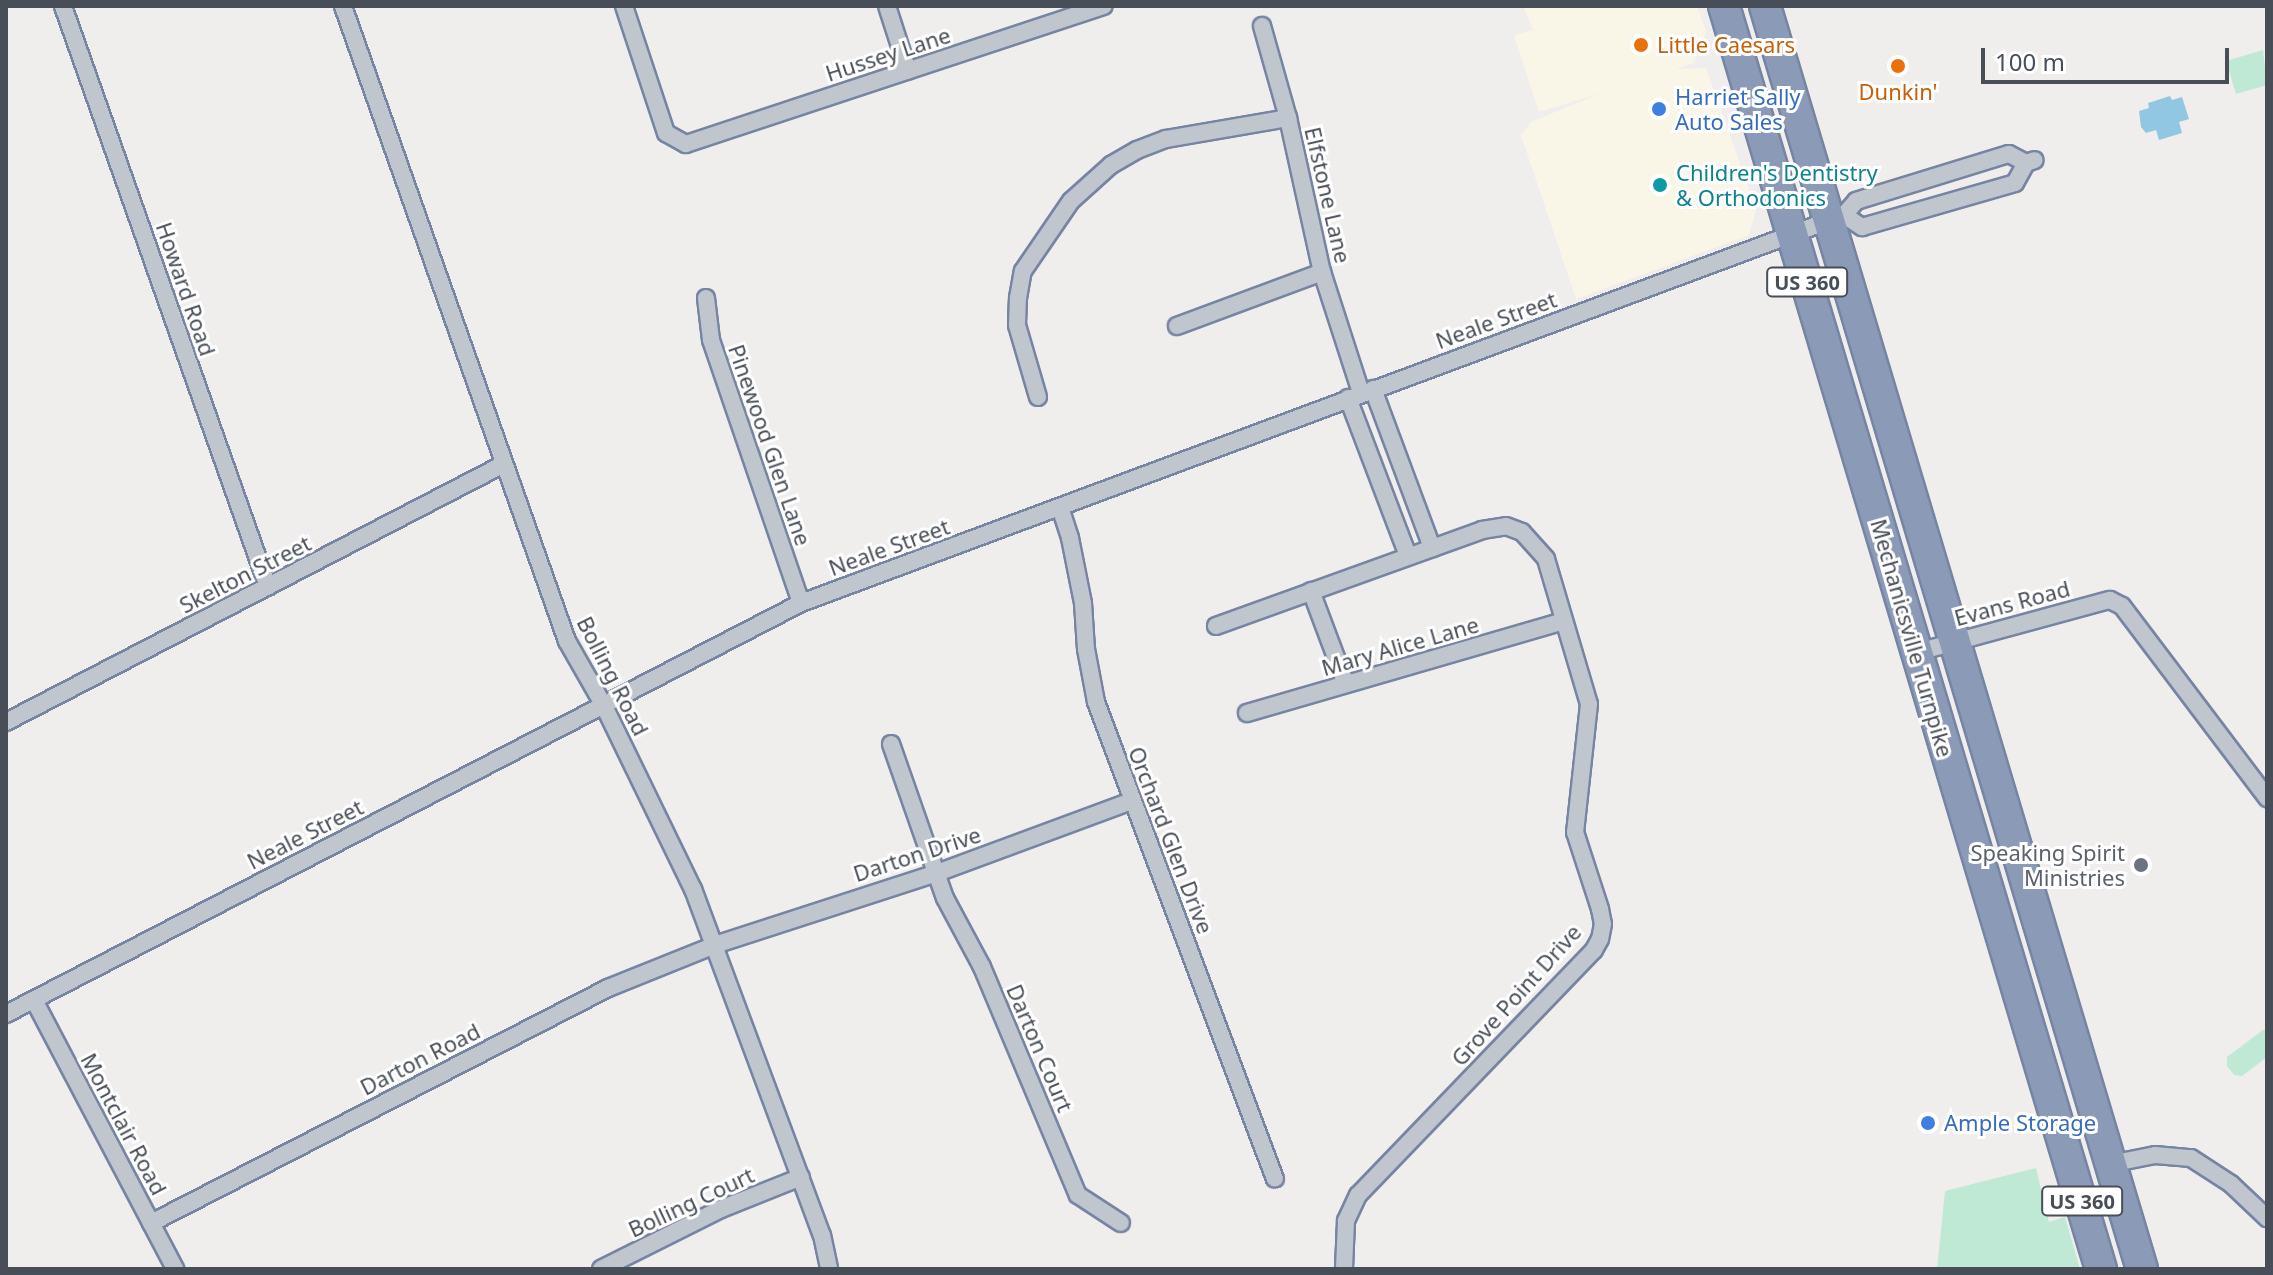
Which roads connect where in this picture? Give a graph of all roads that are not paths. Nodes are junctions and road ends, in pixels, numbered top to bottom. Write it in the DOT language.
graph roads {
  1 [pos="63,6"];
  2 [pos="343,6"];
  3 [pos="624,6"];
  4 [pos="887,6"];
  5 [pos="1104,6"];
  6 [pos="1724,6"];
  7 [pos="1765,6"];
  8 [pos="1262,26"];
  9 [pos="908,71"];
  10 [pos="1288,118"];
  11 [pos="1837,217"];
  12 [pos="1793,233"];
  13 [pos="1322,272"];
  14 [pos="706,298"];
  15 [pos="1177,326"];
  16 [pos="1361,394"];
  17 [pos="1038,397"];
  18 [pos="504,464"];
  19 [pos="1060,507"];
  20 [pos="1432,548"];
  21 [pos="1408,556"];
  22 [pos="268,587"];
  23 [pos="1311,591"];
  24 [pos="801,603"];
  25 [pos="1564,621"];
  26 [pos="1216,626"];
  27 [pos="1956,642"];
  28 [pos="1918,652"];
  29 [pos="1346,684"];
  30 [pos="603,704"];
  31 [pos="1247,713"];
  32 [pos="6,722"];
  33 [pos="891,744"];
  34 [pos="2267,798"];
  35 [pos="1132,801"];
  36 [pos="937,873"];
  37 [pos="715,945"];
  38 [pos="34,1000"];
  39 [pos="6,1014"];
  40 [pos="2062,1134"];
  41 [pos="2075,1175"];
  42 [pos="801,1177"];
  43 [pos="2114,1178"];
  44 [pos="1275,1179"];
  45 [pos="2267,1218"];
  46 [pos="151,1223"];
  47 [pos="1121,1223"];
  48 [pos="175,1269"];
  49 [pos="601,1269"];
  50 [pos="829,1269"];
  51 [pos="1344,1269"];
  52 [pos="2101,1269"];
  53 [pos="2142,1269"];
  1 -- 22 [label="street, Howard Road"];
  2 -- 18 [label="street, Bolling Road"];
  3 -- 9 [label="street, Hussey Lane"];
  4 -- 9 [label="street"];
  5 -- 9 [label="street, Hussey Lane"];
  6 -- 12 [label="highway, Mechanicsville Turnpike / US 360"];
  7 -- 11 [label="highway, Mechanicsville Turnpike / US 360"];
  8 -- 10 [label="street"];
  10 -- 13 [label="street, Elfstone Lane"];
  10 -- 17 [label="street, Elfstone Lane"];
  11 -- 11 [label="street, Neale Street"];
  11 -- 12 [label="street, Neale Street"];
  11 -- 27 [label="highway, Mechanicsville Turnpike / US 360"];
  12 -- 16 [label="street, Neale Street"];
  12 -- 28 [label="highway, Mechanicsville Turnpike / US 360"];
  13 -- 15 [label="street"];
  13 -- 16 [label="street, Elfstone Lane"];
  14 -- 24 [label="street, Pinewood Glen Lane"];
  16 -- 19 [label="street, Neale Street"];
  16 -- 20 [label="street"];
  16 -- 21 [label="street"];
  18 -- 22 [label="street, Skelton Street"];
  18 -- 30 [label="street, Bolling Road"];
  19 -- 24 [label="street, Neale Street"];
  19 -- 35 [label="street, Orchard Glen Drive"];
  20 -- 21 [label="street, Grove Point Drive"];
  20 -- 25 [label="street, Grove Point Drive"];
  21 -- 23 [label="street, Grove Point Drive"];
  22 -- 32 [label="street, Skelton Street"];
  23 -- 26 [label="street, Grove Point Drive"];
  23 -- 29 [label="street"];
  24 -- 30 [label="street, Neale Street"];
  25 -- 29 [label="street, Mary Alice Lane"];
  25 -- 51 [label="street, Grove Point Drive"];
  27 -- 28 [label="street, Evans Road"];
  27 -- 34 [label="street, Evans Road"];
  27 -- 43 [label="highway, Mechanicsville Turnpike / US 360"];
  28 -- 40 [label="highway, Mechanicsville Turnpike / US 360"];
  29 -- 31 [label="street, Mary Alice Lane"];
  30 -- 37 [label="street, Bolling Road"];
  30 -- 38 [label="street, Neale Street"];
  33 -- 36 [label="street, Darton Court"];
  35 -- 36 [label="street, Darton Drive"];
  35 -- 44 [label="street, Orchard Glen Drive"];
  36 -- 37 [label="street, Darton Drive"];
  36 -- 47 [label="street, Darton Court"];
  37 -- 42 [label="street, Bolling Road"];
  37 -- 46 [label="street, Darton Road"];
  38 -- 39 [label="street, Neale Street"];
  38 -- 46 [label="street, Montclair Road"];
  40 -- 41 [label="highway, Mechanicsville Turnpike / US 360"];
  40 -- 43 [label="highway"];
  41 -- 43 [label="highway"];
  41 -- 52 [label="highway, Mechanicsville Turnpike / US 360"];
  42 -- 49 [label="street, Bolling Court"];
  42 -- 50 [label="street, Bolling Road"];
  43 -- 45 [label="street"];
  43 -- 53 [label="highway, Mechanicsville Turnpike / US 360"];
  46 -- 48 [label="street, Montclair Road"];
}
